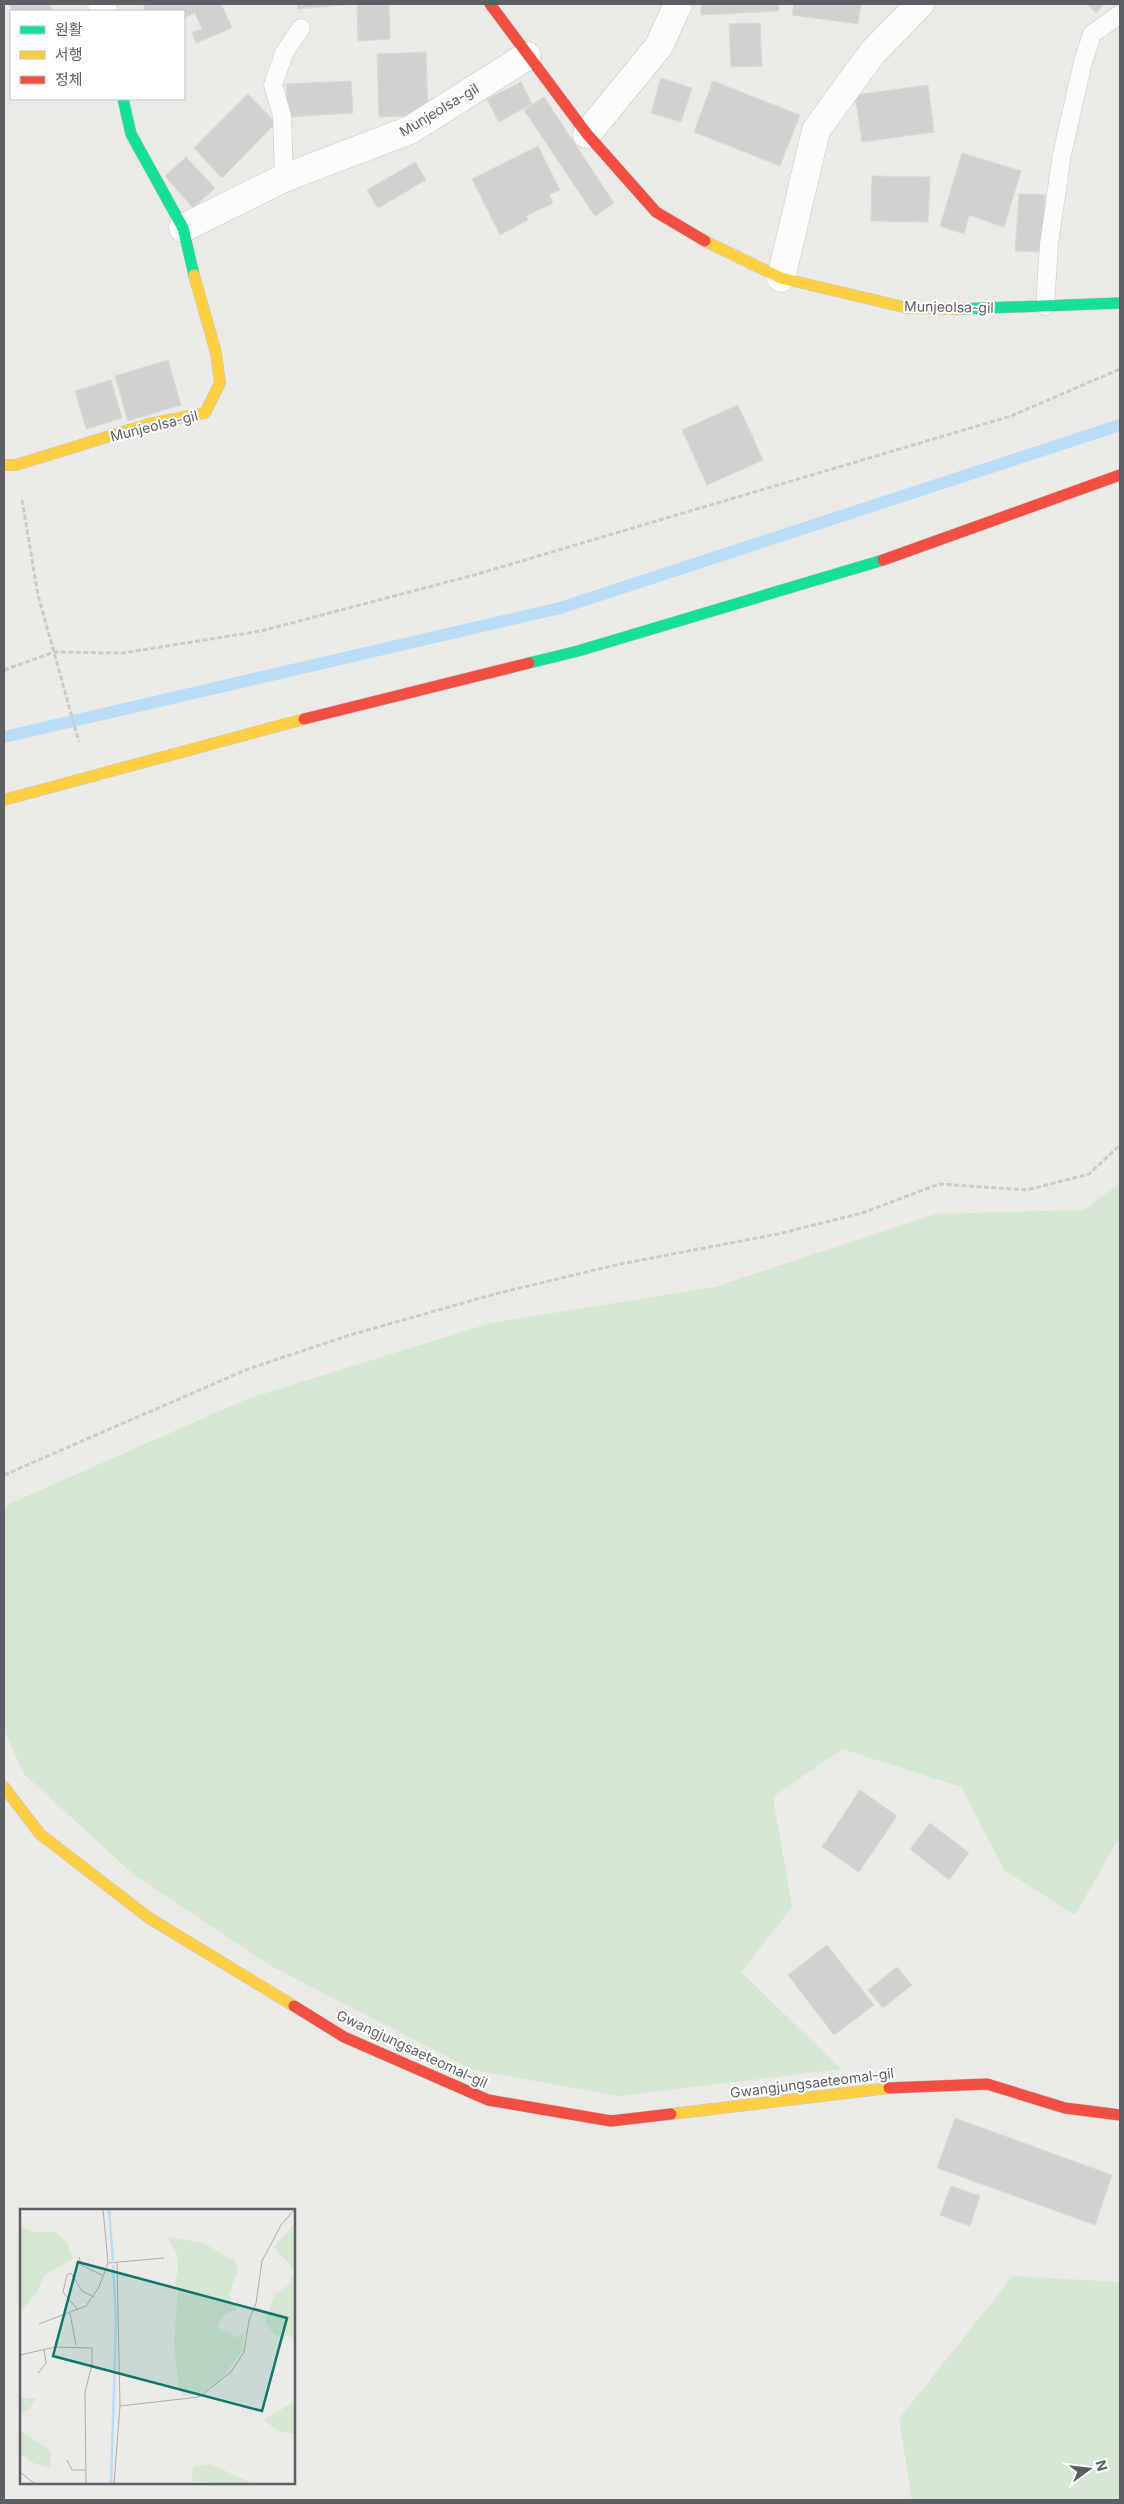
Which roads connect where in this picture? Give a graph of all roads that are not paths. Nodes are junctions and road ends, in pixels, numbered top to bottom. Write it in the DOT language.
graph roads {
  1 [pos="490,4"];
  2 [pos="678,4"];
  3 [pos="920,4"];
  4 [pos="1120,14"];
  5 [pos="301,28"];
  6 [pos="527,56"];
  7 [pos="123,100"];
  8 [pos="587,134"];
  9 [pos="284,178"];
  10 [pos="183,228"];
  11 [pos="781,278"];
  12 [pos="1120,303"];
  13 [pos="1045,306"];
  14 [pos="4,465"];
  15 [pos="1120,475"];
  16 [pos="4,800"];
  17 [pos="4,1788"];
  18 [pos="1120,2114"];
  1 -- 6 [label="street, Munjeolsa-gil"];
  2 -- 8 [label="street"];
  3 -- 11 [label="street"];
  4 -- 13 [label="lane"];
  5 -- 9 [label="lane"];
  6 -- 8 [label="street, Munjeolsa-gil"];
  6 -- 9 [label="street, Munjeolsa-gil"];
  7 -- 10 [label="street, Munjeolsa-gil"];
  8 -- 11 [label="street, Munjeolsa-gil"];
  9 -- 10 [label="street, Munjeolsa-gil"];
  10 -- 14 [label="street, Munjeolsa-gil"];
  11 -- 13 [label="street, Munjeolsa-gil"];
  12 -- 13 [label="street, Munjeolsa-gil"];
  15 -- 16 [label="street"];
  17 -- 18 [label="street, Gwangjungsaeteomal-gil"];
}
